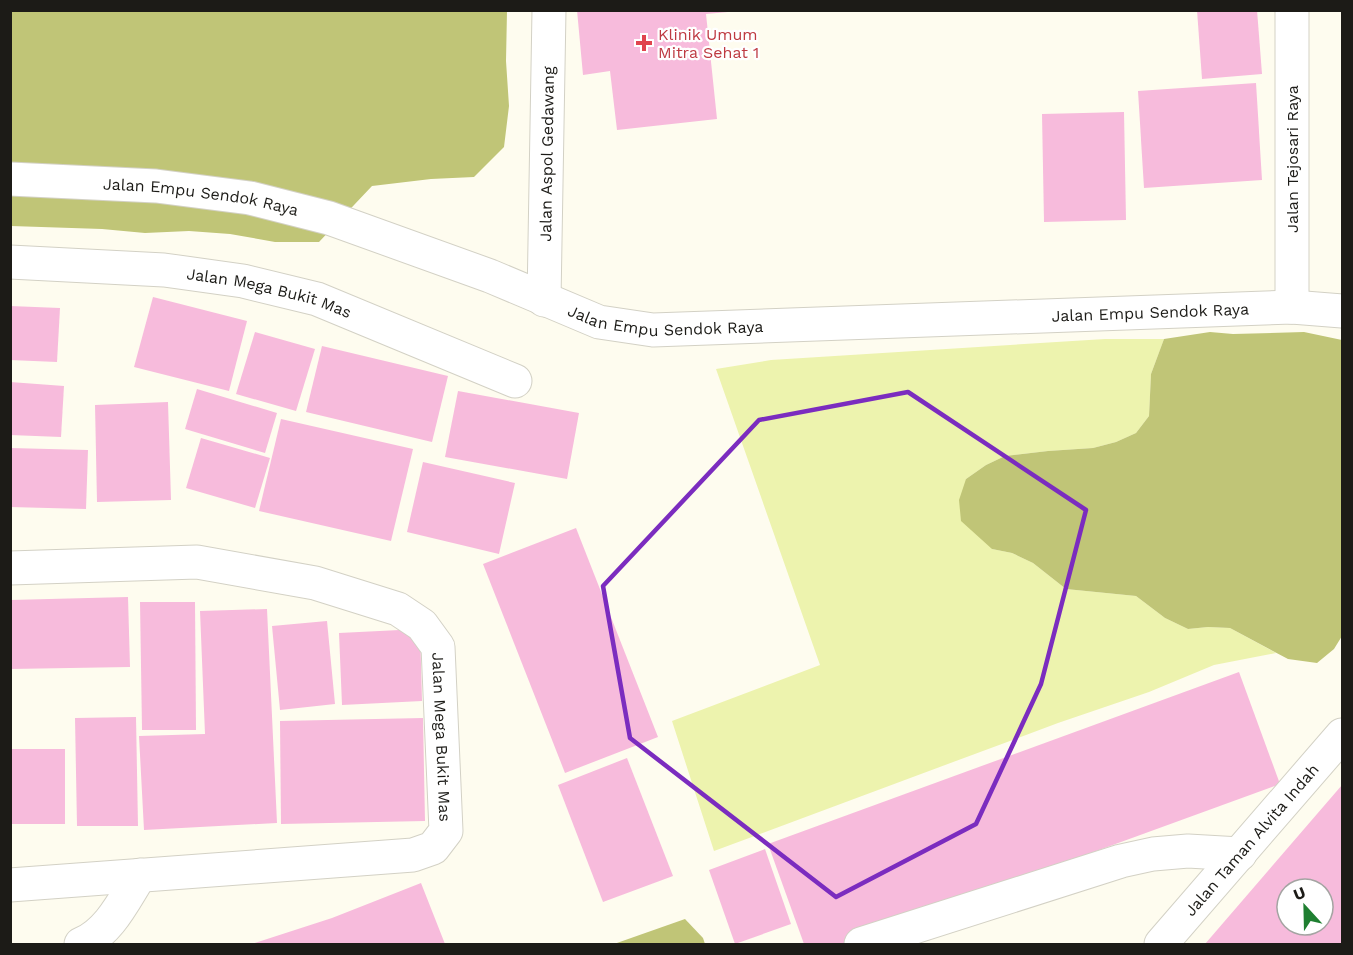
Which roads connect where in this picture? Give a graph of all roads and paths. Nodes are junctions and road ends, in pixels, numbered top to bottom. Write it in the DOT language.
graph roads {
  1 [pos="549,10"];
  2 [pos="1292,10"];
  3 [pos="10,179"];
  4 [pos="10,262"];
  5 [pos="544,300"];
  6 [pos="1292,307"];
  7 [pos="1342,311"];
  8 [pos="515,381"];
  9 [pos="10,568"];
  10 [pos="1342,735"];
  11 [pos="1240,854"];
  12 [pos="140,875"];
  13 [pos="10,885"];
  14 [pos="81,945"];
  15 [pos="861,945"];
  16 [pos="1161,945"];
  1 -- 5 [label="street, Jalan Aspol Gedawang"];
  2 -- 6 [label="street, Jalan Tejosari Raya"];
  3 -- 5 [label="street, Jalan Empu Sendok Raya"];
  4 -- 8 [label="street, Jalan Mega Bukit Mas"];
  5 -- 6 [label="street, Jalan Empu Sendok Raya"];
  6 -- 7 [label="street, Jalan Empu Sendok Raya"];
  9 -- 12 [label="street, Jalan Mega Bukit Mas"];
  10 -- 11 [label="street, Jalan Taman Alvita Indah"];
  11 -- 15 [label="street"];
  11 -- 16 [label="street, Jalan Taman Alvita Indah"];
  12 -- 13 [label="street, Jalan Mega Bukit Mas"];
  12 -- 14 [label="street"];
}
